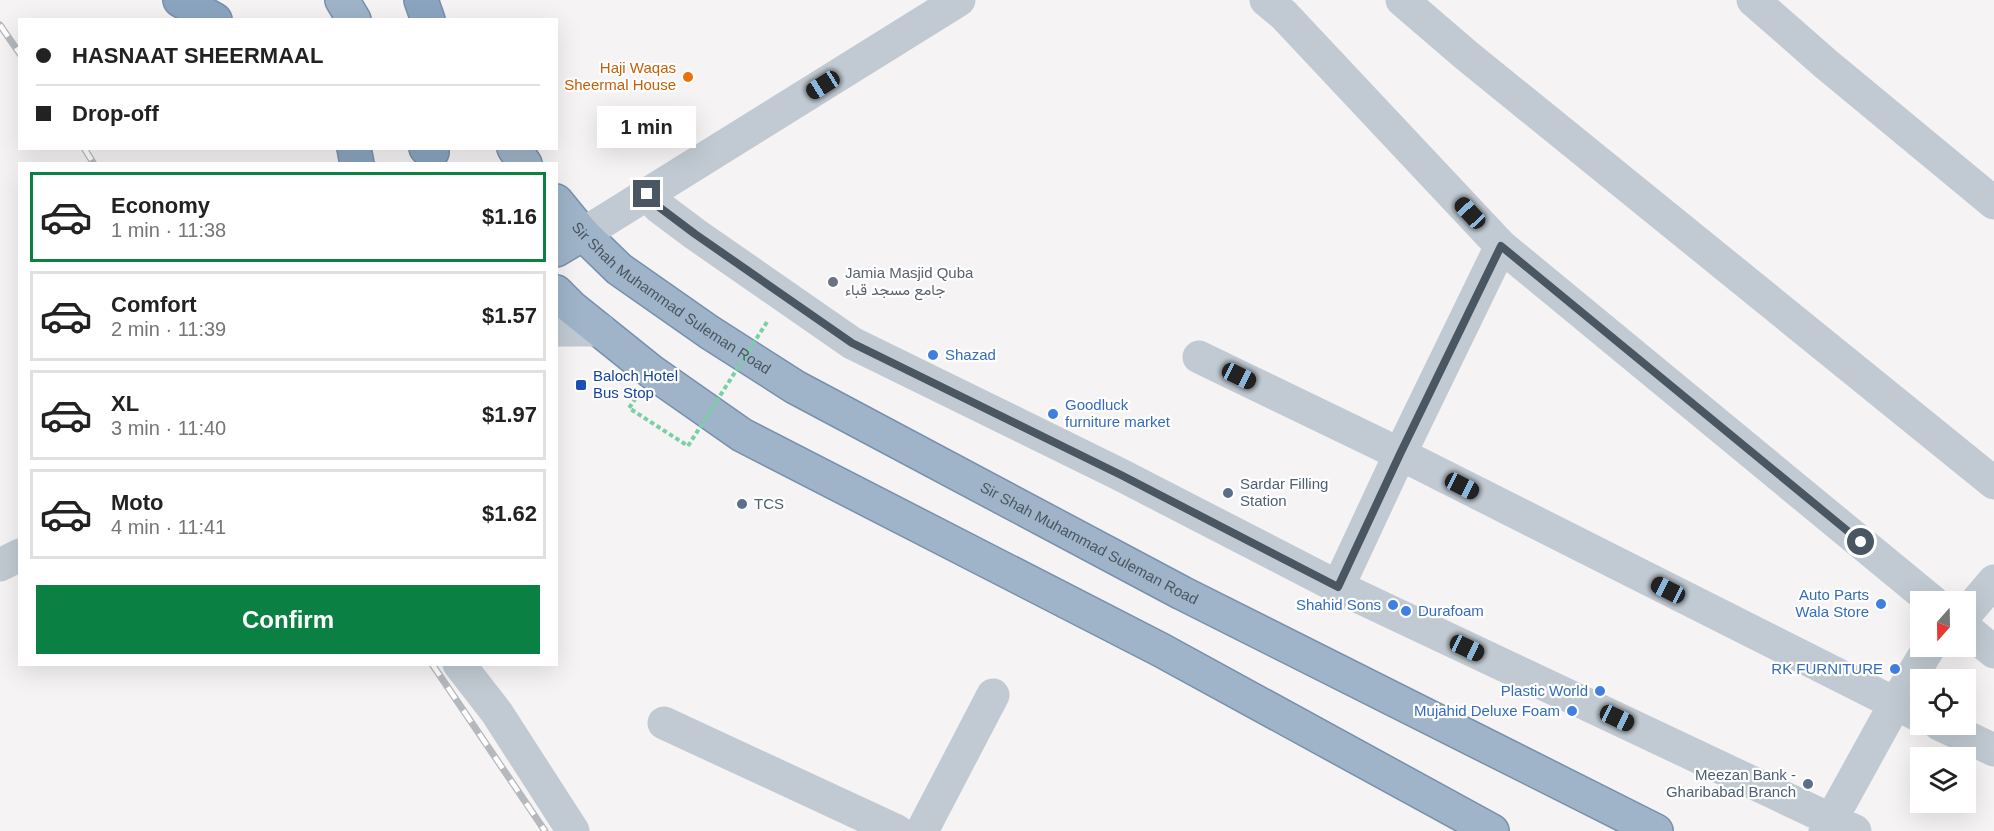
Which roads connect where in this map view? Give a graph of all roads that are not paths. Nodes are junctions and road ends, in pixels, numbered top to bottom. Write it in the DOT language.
graph roads {
  1 [pos="180,0"];
  2 [pos="342,0"];
  3 [pos="411,0"];
  4 [pos="421,0"];
  5 [pos="959,0"];
  6 [pos="1266,0"];
  7 [pos="1402,0"];
  8 [pos="1753,0"];
  9 [pos="212,18"];
  10 [pos="353,18"];
  11 [pos="424,18"];
  12 [pos="426,18"];
  13 [pos="647,194"];
  14 [pos="1994,203"];
  15 [pos="558,207"];
  16 [pos="570,242"];
  17 [pos="1501,246"];
  18 [pos="558,294"];
  19 [pos="558,330"];
  20 [pos="600,330"];
  21 [pos="1199,357"];
  22 [pos="1400,454"];
  23 [pos="1994,483"];
  24 [pos="1994,581"];
  25 [pos="1338,587"];
  26 [pos="1920,591"];
  27 [pos="1976,602"];
  28 [pos="1976,637"];
  29 [pos="1994,652"];
  30 [pos="1926,657"];
  31 [pos="461,666"];
  32 [pos="993,695"];
  33 [pos="1908,710"];
  34 [pos="664,723"];
  35 [pos="1962,735"];
  36 [pos="1994,750"];
  37 [pos="1837,827"];
  38 [pos="573,831"];
  39 [pos="897,831"];
  40 [pos="922,831"];
  41 [pos="1492,831"];
  42 [pos="1656,831"];
  1 -- 9 [label="highway"];
  2 -- 10 [label="highway"];
  3 -- 11 [label="highway"];
  4 -- 12 [label="highway"];
  5 -- 13 [label="street"];
  6 -- 17 [label="street"];
  7 -- 23 [label="street"];
  8 -- 14 [label="street"];
  13 -- 16 [label="street"];
  13 -- 25 [label="street"];
  15 -- 16 [label="highway, Sir Shah Muhammad Suleman Road"];
  16 -- 42 [label="highway, Sir Shah Muhammad Suleman Road"];
  17 -- 22 [label="street"];
  17 -- 26 [label="street"];
  18 -- 20 [label="highway"];
  19 -- 20 [label="street"];
  20 -- 41 [label="highway"];
  21 -- 22 [label="street"];
  22 -- 25 [label="street"];
  22 -- 33 [label="street"];
  24 -- 27 [label="street"];
  25 -- 37 [label="street"];
  28 -- 29 [label="street"];
  30 -- 33 [label="street"];
  31 -- 38 [label="street"];
  32 -- 40 [label="street"];
  33 -- 37 [label="street"];
  34 -- 39 [label="street"];
  35 -- 36 [label="street"];
}
